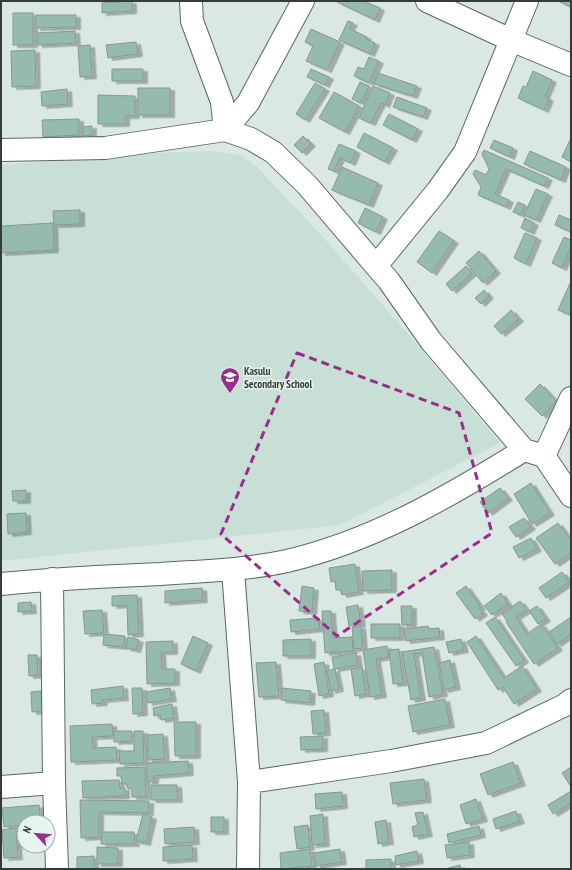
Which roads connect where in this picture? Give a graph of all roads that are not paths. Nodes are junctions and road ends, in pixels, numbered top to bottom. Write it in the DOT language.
graph roads {
  1 [pos="191,1"];
  2 [pos="302,1"];
  3 [pos="427,1"];
  4 [pos="527,1"];
  5 [pos="511,40"];
  6 [pos="571,65"];
  7 [pos="225,130"];
  8 [pos="1,150"];
  9 [pos="376,266"];
  10 [pos="571,398"];
  11 [pos="534,453"];
  12 [pos="571,496"];
  13 [pos="233,570"];
  14 [pos="52,579"];
  15 [pos="1,584"];
  16 [pos="569,706"];
  17 [pos="248,782"];
  18 [pos="54,783"];
  19 [pos="1,787"];
  20 [pos="57,869"];
  21 [pos="248,869"];
  1 -- 7 [label="street"];
  2 -- 7 [label="street"];
  3 -- 5 [label="street"];
  4 -- 5 [label="street"];
  5 -- 6 [label="street"];
  5 -- 9 [label="street"];
  7 -- 8 [label="street"];
  7 -- 9 [label="street"];
  9 -- 11 [label="street"];
  10 -- 11 [label="street"];
  11 -- 12 [label="street"];
  11 -- 13 [label="street"];
  13 -- 14 [label="street"];
  13 -- 17 [label="street"];
  14 -- 15 [label="street"];
  14 -- 18 [label="street"];
  16 -- 17 [label="street"];
  17 -- 21 [label="street"];
  18 -- 19 [label="street"];
  18 -- 20 [label="street"];
}
